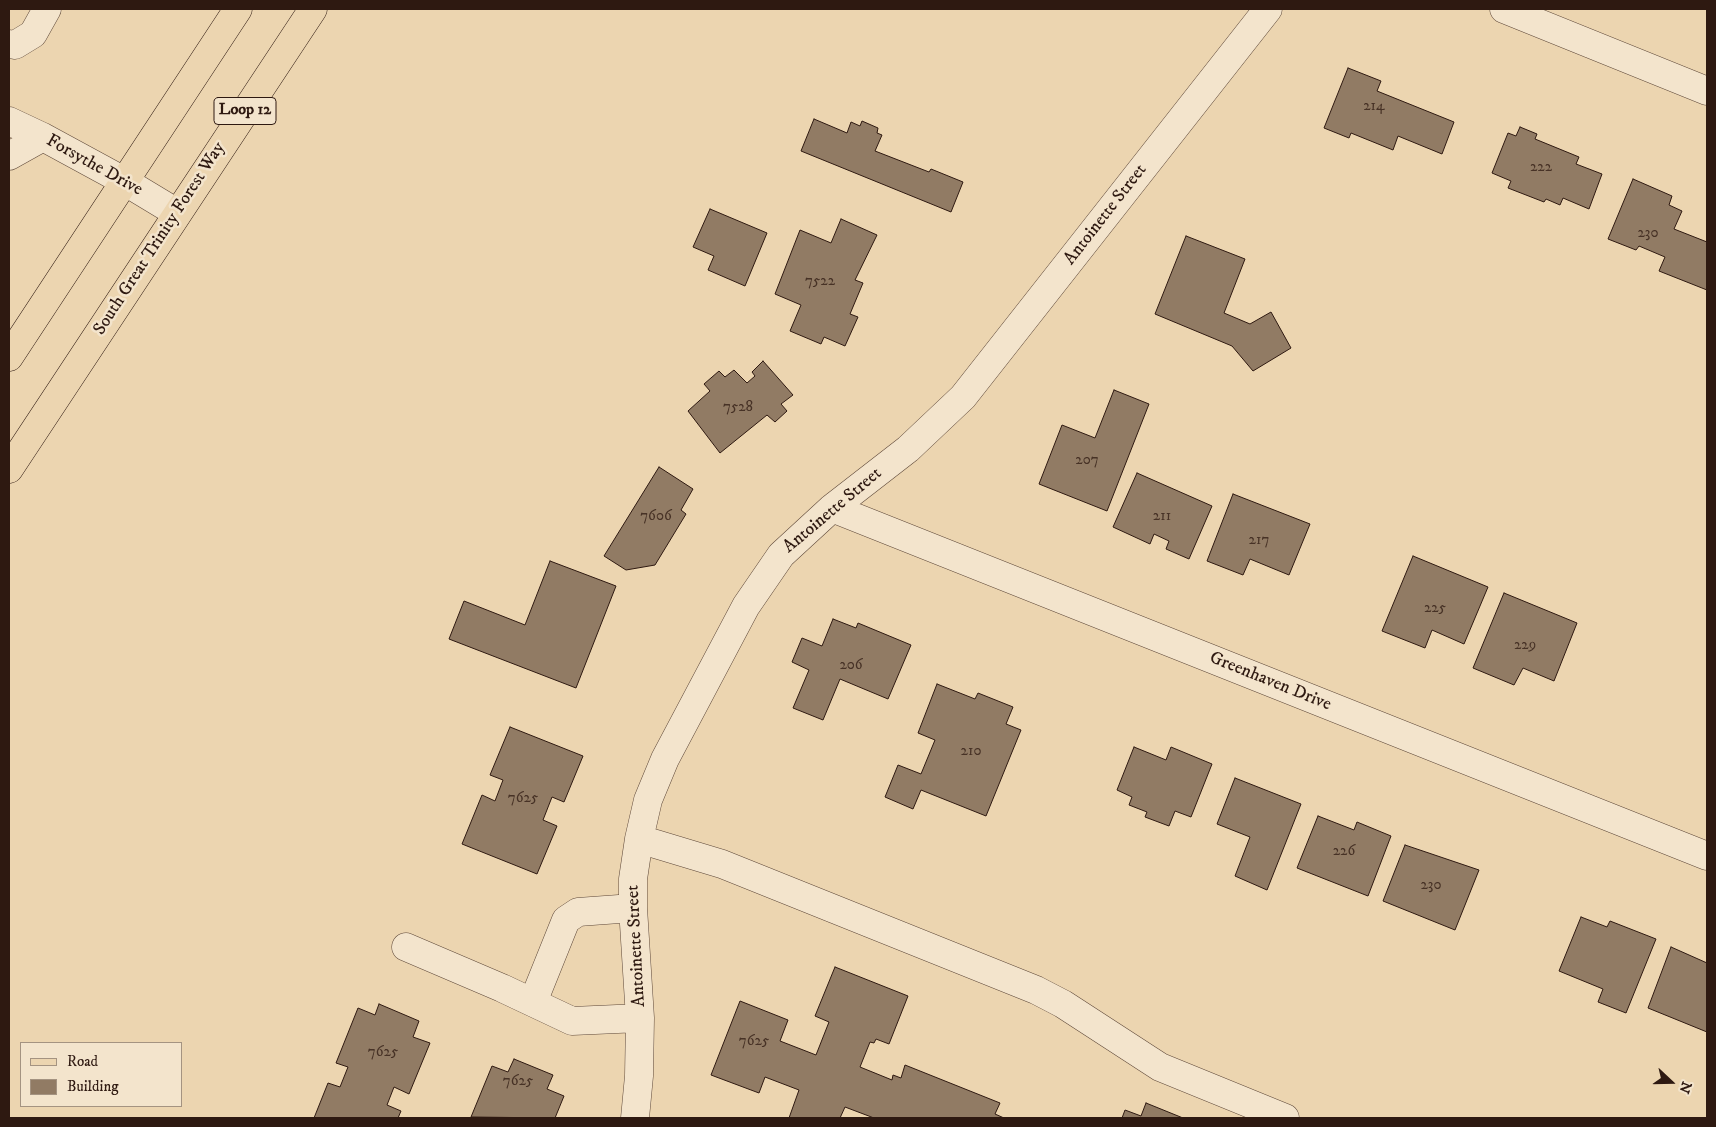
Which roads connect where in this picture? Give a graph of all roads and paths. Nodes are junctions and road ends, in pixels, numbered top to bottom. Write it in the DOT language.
graph roads {
  1 [pos="47,9"];
  2 [pos="313,9"];
  3 [pos="1268,9"];
  4 [pos="1504,9"];
  5 [pos="230,11"];
  6 [pos="9,44"];
  7 [pos="1707,91"];
  8 [pos="9,121"];
  9 [pos="43,137"];
  10 [pos="9,156"];
  11 [pos="124,181"];
  12 [pos="177,213"];
  13 [pos="12,345"];
  14 [pos="9,470"];
  15 [pos="832,508"];
  16 [pos="639,839"];
  17 [pos="1707,856"];
  18 [pos="632,908"];
  19 [pos="406,947"];
  20 [pos="533,1002"];
  21 [pos="640,1018"];
  22 [pos="635,1118"];
  23 [pos="1285,1118"];
  1 -- 6 [label="street"];
  2 -- 12 [label="main road, South Great Trinity Forest Way / Loop 12"];
  3 -- 15 [label="street, Antoinette Street"];
  4 -- 7 [label="street"];
  5 -- 11 [label="main road"];
  8 -- 9 [label="street, Forsythe Drive"];
  9 -- 10 [label="street"];
  9 -- 11 [label="street, Forsythe Drive"];
  11 -- 12 [label="street, Forsythe Drive"];
  11 -- 13 [label="main road"];
  12 -- 14 [label="main road, South Great Trinity Forest Way / Loop 12"];
  15 -- 16 [label="street, Antoinette Street"];
  15 -- 17 [label="street, Greenhaven Drive"];
  16 -- 18 [label="street, Antoinette Street"];
  16 -- 23 [label="street"];
  18 -- 20 [label="street"];
  18 -- 21 [label="street, Antoinette Street"];
  19 -- 20 [label="street"];
  20 -- 21 [label="street"];
  21 -- 22 [label="street, Antoinette Street"];
}
